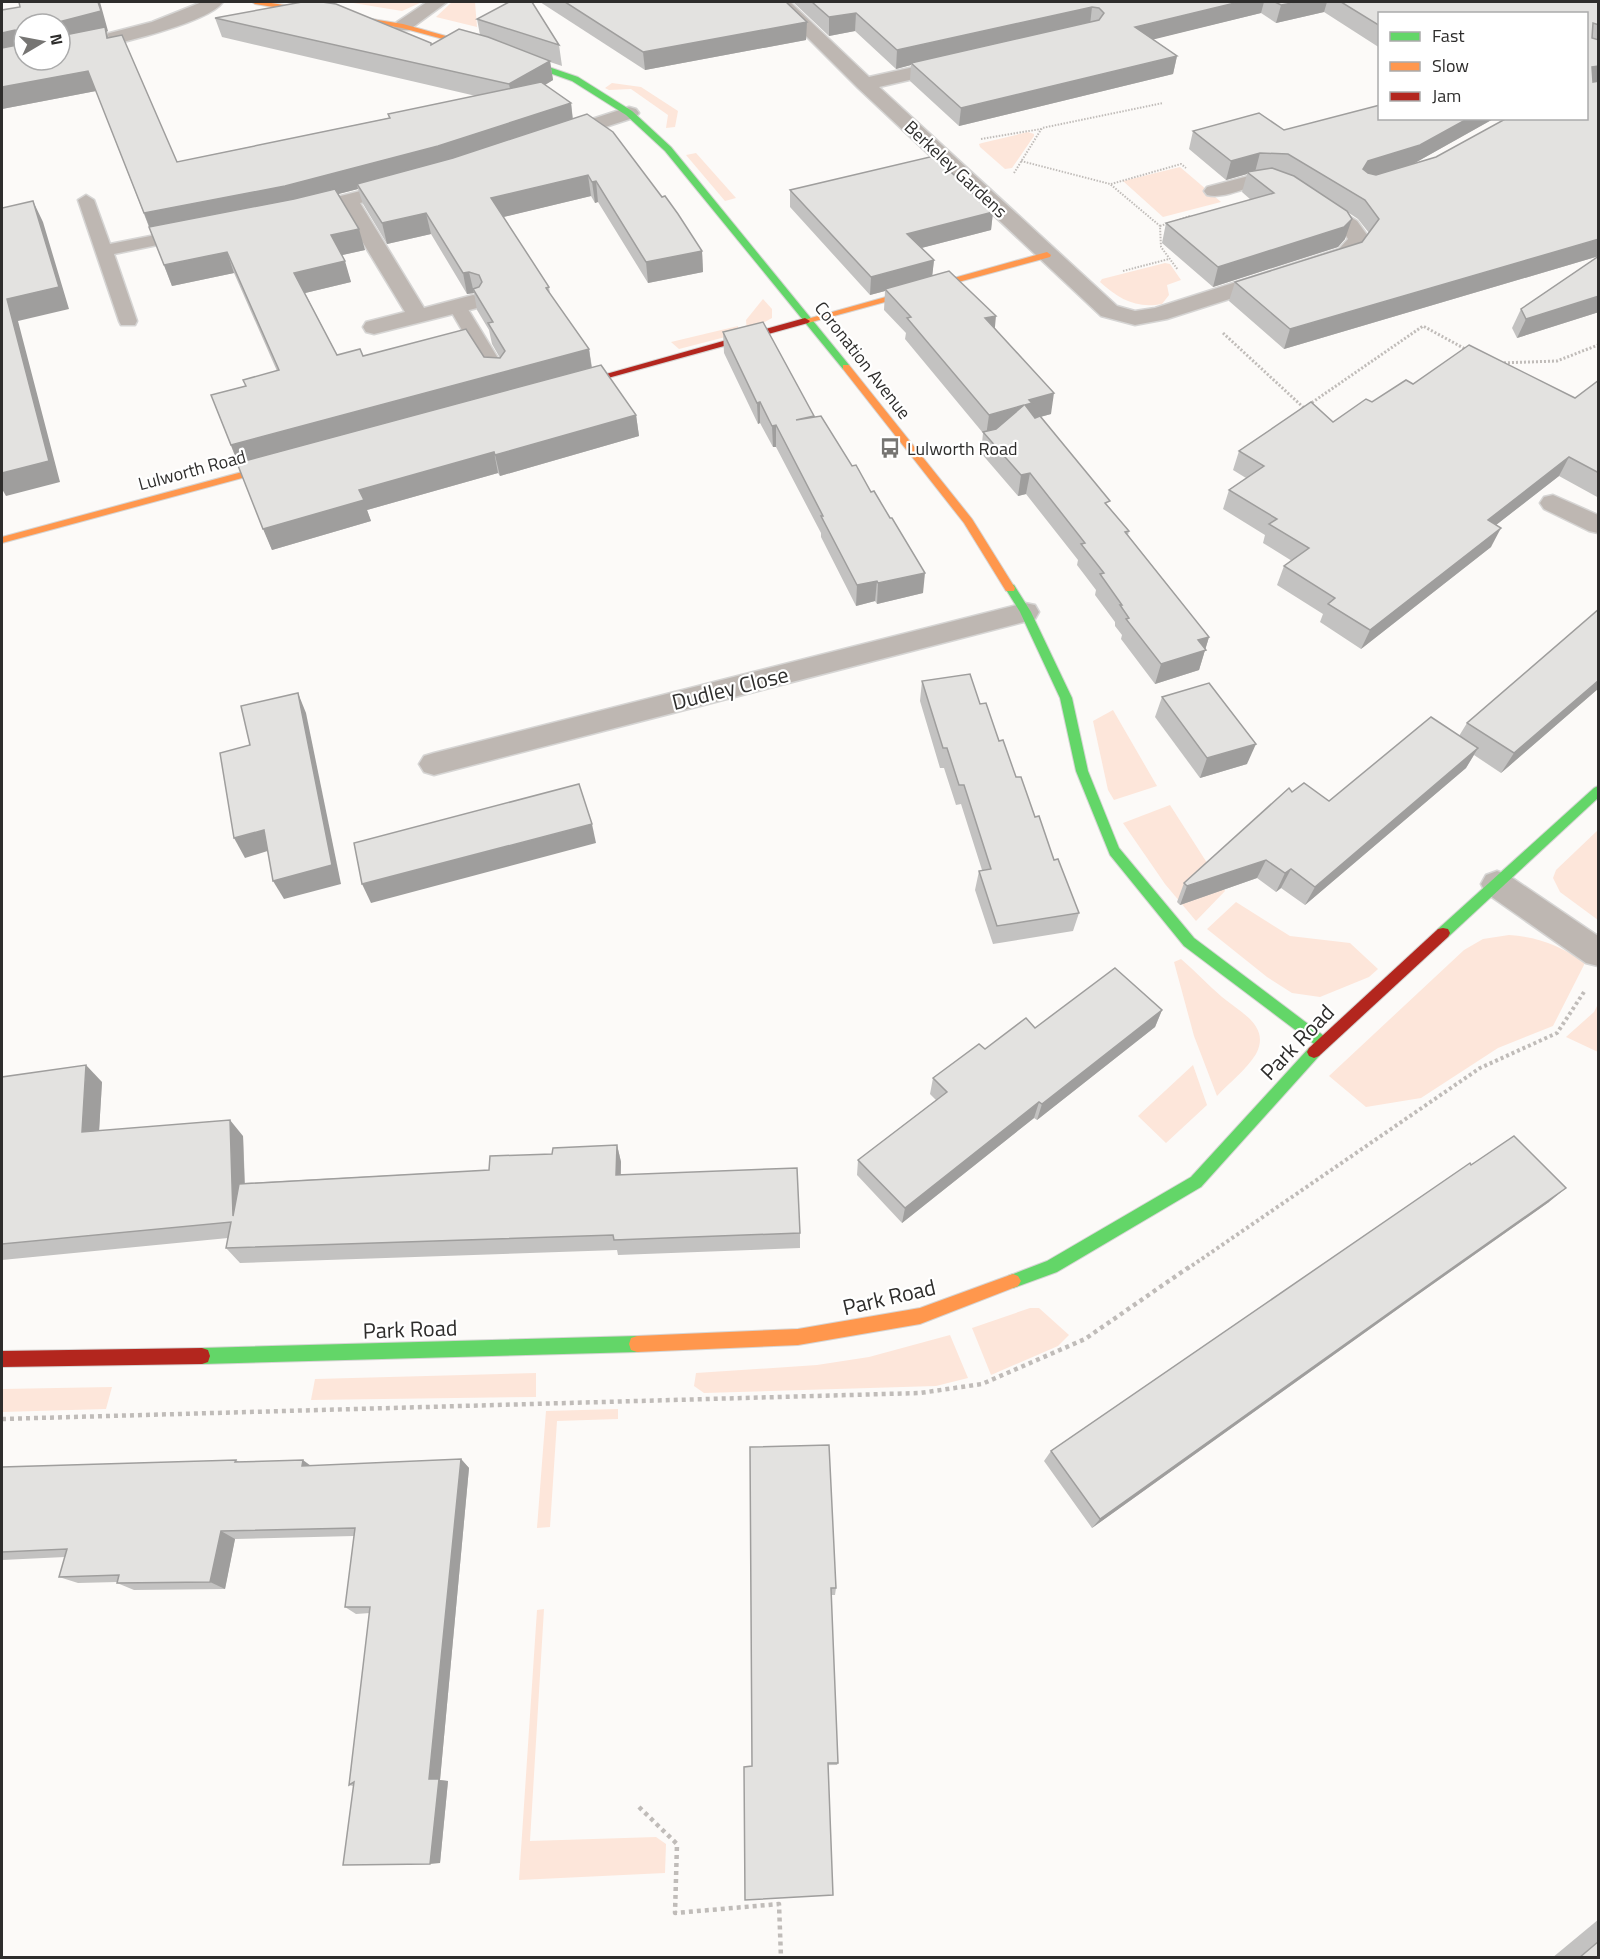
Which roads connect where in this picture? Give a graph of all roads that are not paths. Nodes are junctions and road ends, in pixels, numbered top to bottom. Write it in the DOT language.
graph roads {
  1 [pos="214,2"];
  2 [pos="255,2"];
  3 [pos="438,2"];
  4 [pos="781,2"];
  5 [pos="403,26"];
  6 [pos="72,48"];
  7 [pos="966,61"];
  8 [pos="865,84"];
  9 [pos="628,113"];
  10 [pos="539,143"];
  11 [pos="427,179"];
  12 [pos="1214,191"];
  13 [pos="86,200"];
  14 [pos="348,201"];
  15 [pos="295,213"];
  16 [pos="208,230"];
  17 [pos="104,250"];
  18 [pos="1047,255"];
  19 [pos="465,304"];
  20 [pos="418,316"];
  21 [pos="128,321"];
  22 [pos="810,321"];
  23 [pos="374,327"];
  24 [pos="497,372"];
  25 [pos="555,390"];
  26 [pos="301,459"];
  27 [pos="1553,503"];
  28 [pos="1599,525"];
  29 [pos="2,540"];
  30 [pos="1025,612"];
  31 [pos="434,764"];
  32 [pos="1599,791"];
  33 [pos="1497,884"];
  34 [pos="1599,953"];
  35 [pos="1323,1043"];
  36 [pos="2,1359"];
  1 -- 6 [label="street"];
  2 -- 5 [label="street, Coronation Avenue"];
  3 -- 5 [label="street"];
  4 -- 8 [label="street, Berkeley Gardens"];
  5 -- 9 [label="street, Coronation Avenue"];
  7 -- 8 [label="street"];
  8 -- 18 [label="street, Berkeley Gardens"];
  9 -- 10 [label="street"];
  9 -- 22 [label="street, Coronation Avenue"];
  11 -- 14 [label="street"];
  12 -- 18 [label="street, Berkeley Gardens"];
  13 -- 17 [label="lane"];
  14 -- 15 [label="street"];
  14 -- 20 [label="street"];
  16 -- 17 [label="lane"];
  17 -- 21 [label="lane"];
  18 -- 22 [label="street"];
  19 -- 20 [label="street"];
  19 -- 24 [label="lane"];
  20 -- 23 [label="street"];
  22 -- 25 [label="street"];
  22 -- 30 [label="street, Coronation Avenue"];
  26 -- 29 [label="street, Lulworth Road"];
  27 -- 28 [label="street"];
  30 -- 31 [label="street, Dudley Close"];
  30 -- 35 [label="street, Coronation Avenue"];
  32 -- 33 [label="street, Park Road"];
  33 -- 34 [label="street"];
  33 -- 35 [label="street, Park Road"];
  35 -- 36 [label="street, Park Road"];
}
